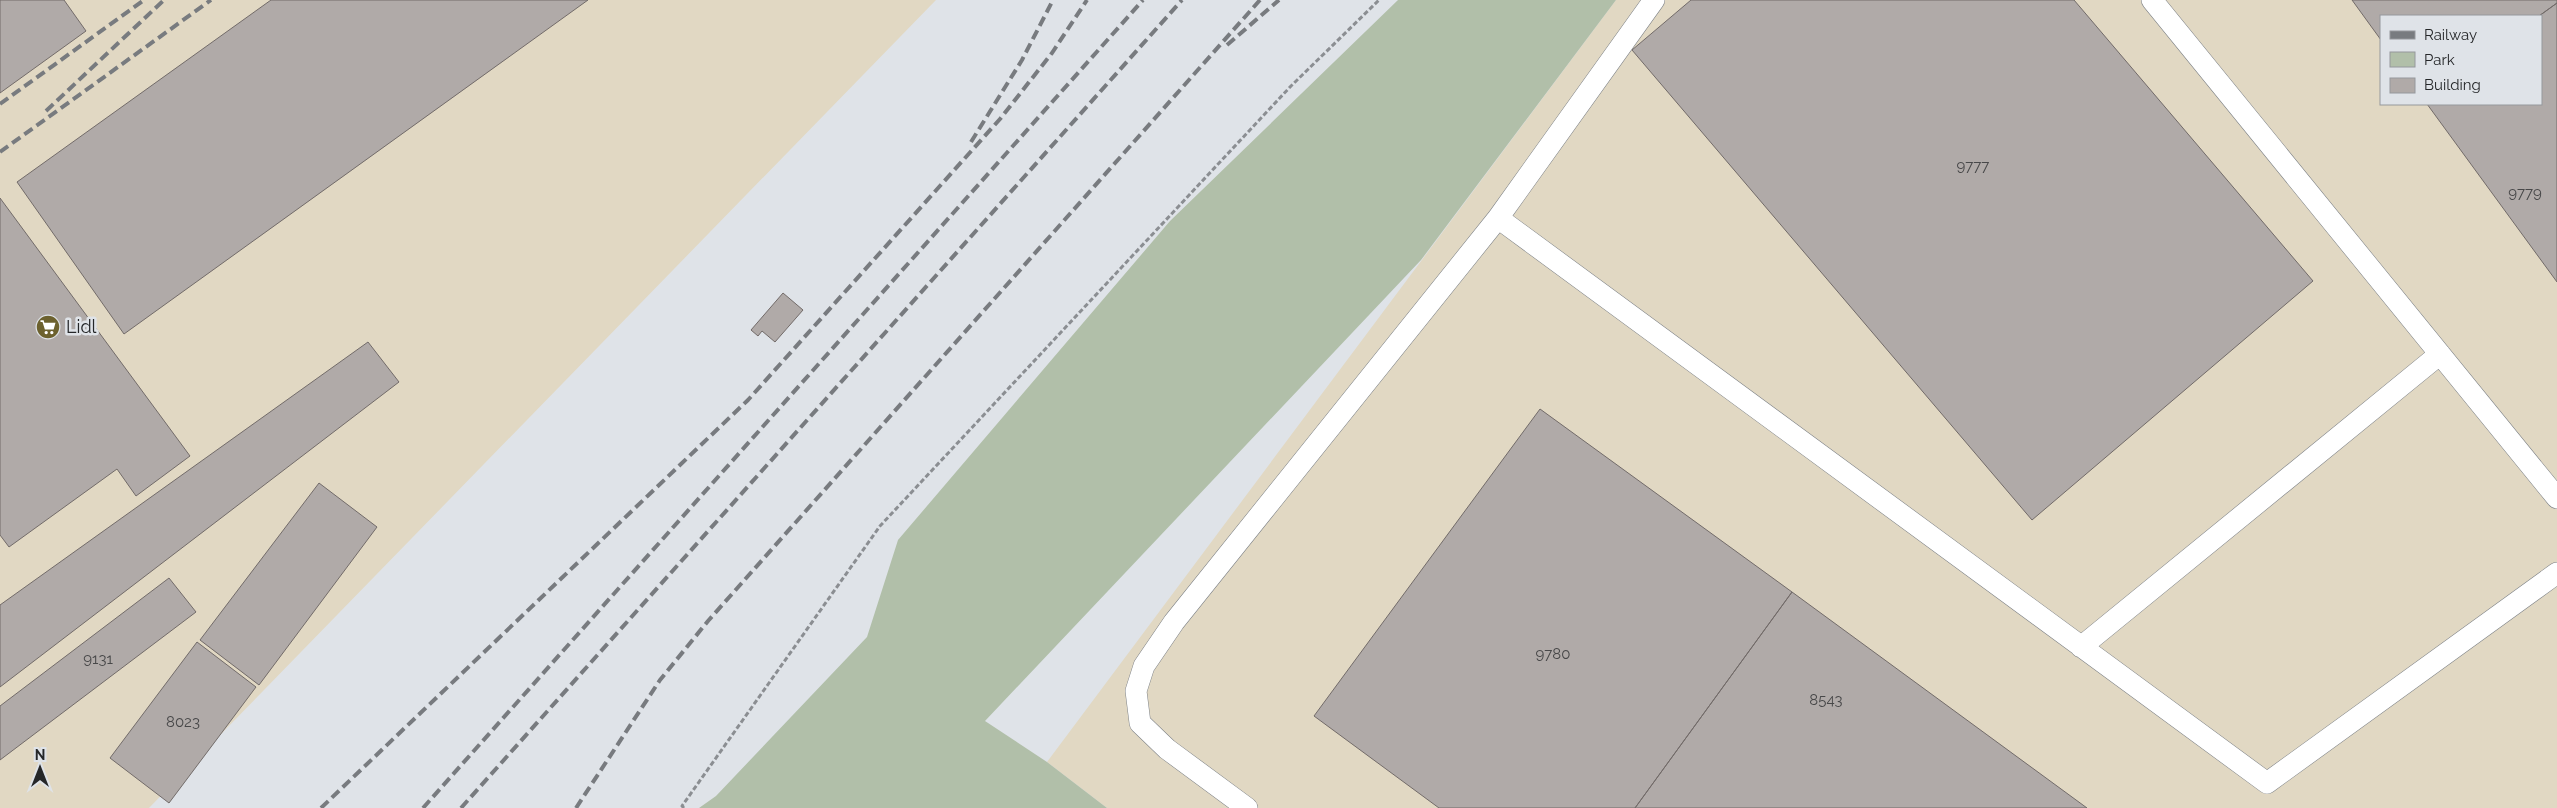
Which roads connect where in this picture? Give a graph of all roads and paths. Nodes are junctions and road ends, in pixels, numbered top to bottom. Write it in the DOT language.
graph roads {
  1 [pos="1379,0"];
  2 [pos="1654,0"];
  3 [pos="2152,0"];
  4 [pos="1498,218"];
  5 [pos="2440,354"];
  6 [pos="2557,498"];
  7 [pos="2557,573"];
  8 [pos="2081,647"];
  9 [pos="684,808"];
  10 [pos="1247,808"];
  1 -- 9 [label="path"];
  2 -- 4 [label="lane"];
  3 -- 5 [label="lane"];
  4 -- 8 [label="lane"];
  4 -- 10 [label="lane"];
  5 -- 6 [label="lane"];
  5 -- 8 [label="lane"];
  7 -- 8 [label="lane"];
}
